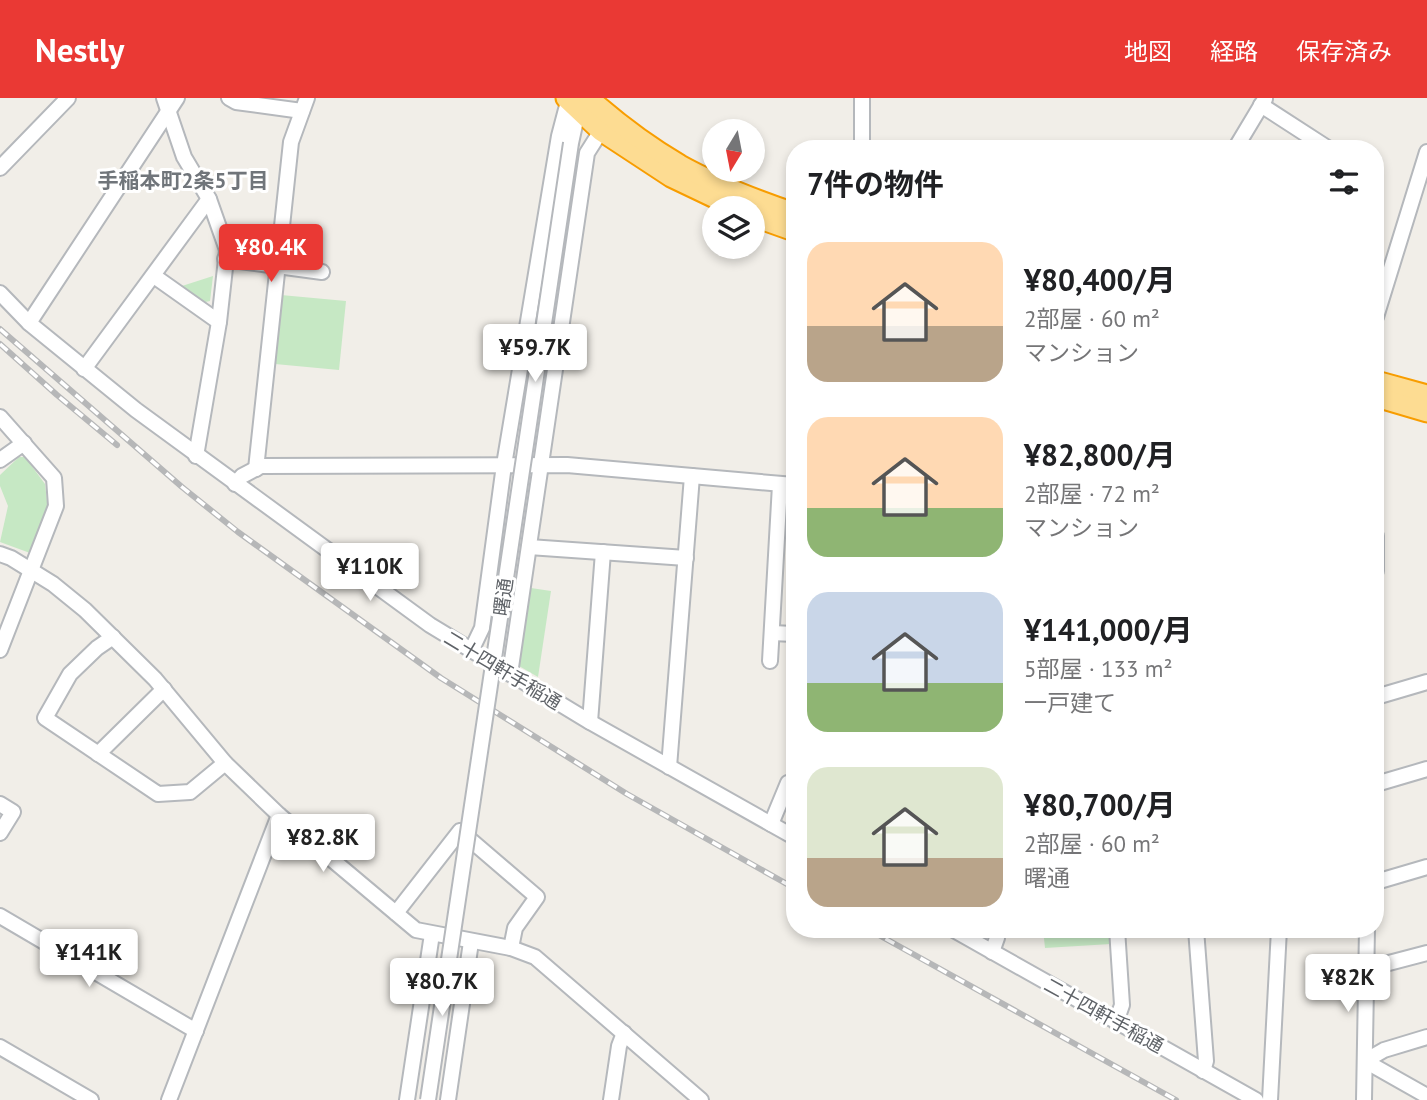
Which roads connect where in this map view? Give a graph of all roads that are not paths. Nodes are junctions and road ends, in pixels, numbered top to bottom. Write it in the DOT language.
graph roads {
  1 [pos="68,98"];
  2 [pos="229,98"];
  3 [pos="862,98"];
  4 [pos="577,101"];
  5 [pos="170,102"];
  6 [pos="1264,102"];
  7 [pos="305,104"];
  8 [pos="606,124"];
  9 [pos="862,140"];
  10 [pos="1241,140"];
  11 [pos="1317,140"];
  12 [pos="1427,152"];
  13 [pos="0,169"];
  14 [pos="711,196"];
  15 [pos="209,199"];
  16 [pos="786,210"];
  17 [pos="765,221"];
  18 [pos="786,228"];
  19 [pos="225,259"];
  20 [pos="277,267"];
  21 [pos="322,272"];
  22 [pos="154,276"];
  23 [pos="1384,291"];
  24 [pos="0,293"];
  25 [pos="219,322"];
  26 [pos="29,323"];
  27 [pos="83,369"];
  28 [pos="1384,383"];
  29 [pos="1427,395"];
  30 [pos="1384,399"];
  31 [pos="1427,412"];
  32 [pos="0,417"];
  33 [pos="24,443"];
  34 [pos="196,456"];
  35 [pos="0,460"];
  36 [pos="504,465"];
  37 [pos="541,466"];
  38 [pos="256,468"];
  39 [pos="692,477"];
  40 [pos="235,484"];
  41 [pos="786,485"];
  42 [pos="786,495"];
  43 [pos="529,547"];
  44 [pos="603,552"];
  45 [pos="0,554"];
  46 [pos="685,558"];
  47 [pos="32,571"];
  48 [pos="772,633"];
  49 [pos="786,634"];
  50 [pos="113,637"];
  51 [pos="1,646"];
  52 [pos="471,650"];
  53 [pos="771,661"];
  54 [pos="510,674"];
  55 [pos="1427,682"];
  56 [pos="164,689"];
  57 [pos="1384,695"];
  58 [pos="590,722"];
  59 [pos="98,754"];
  60 [pos="225,763"];
  61 [pos="669,767"];
  62 [pos="1427,769"];
  63 [pos="1384,782"];
  64 [pos="786,788"];
  65 [pos="0,804"];
  66 [pos="279,815"];
  67 [pos="771,824"];
  68 [pos="786,832"];
  69 [pos="0,833"];
  70 [pos="1427,867"];
  71 [pos="1384,880"];
  72 [pos="396,913"];
  73 [pos="0,916"];
  74 [pos="432,934"];
  75 [pos="968,938"];
  76 [pos="997,938"];
  77 [pos="1118,938"];
  78 [pos="1197,938"];
  79 [pos="1279,938"];
  80 [pos="1367,938"];
  81 [pos="471,942"];
  82 [pos="511,948"];
  83 [pos="992,952"];
  84 [pos="1427,953"];
  85 [pos="1366,969"];
  86 [pos="1116,1022"];
  87 [pos="196,1031"];
  88 [pos="624,1033"];
  89 [pos="1427,1037"];
  90 [pos="0,1047"];
  91 [pos="1365,1061"];
  92 [pos="1203,1071"];
  93 [pos="1427,1096"];
  94 [pos="90,1100"];
  95 [pos="169,1100"];
  96 [pos="407,1100"];
  97 [pos="428,1100"];
  98 [pos="448,1100"];
  99 [pos="611,1100"];
  100 [pos="701,1100"];
  101 [pos="1256,1100"];
  102 [pos="1270,1100"];
  103 [pos="1364,1100"];
  1 -- 13 [label="street"];
  2 -- 7 [label="street"];
  3 -- 9 [label="street"];
  4 -- 8 [label="highway"];
  4 -- 36 [label="street"];
  4 -- 97 [label="street, 曙通, bridge"];
  5 -- 15 [label="street"];
  5 -- 26 [label="street"];
  6 -- 10 [label="street"];
  6 -- 11 [label="street"];
  7 -- 20 [label="street"];
  8 -- 14 [label="highway"];
  8 -- 16 [label="highway"];
  8 -- 37 [label="street"];
  12 -- 23 [label="street"];
  15 -- 19 [label="street"];
  15 -- 22 [label="street"];
  17 -- 18 [label="highway"];
  19 -- 20 [label="street"];
  19 -- 25 [label="street"];
  20 -- 21 [label="street"];
  20 -- 38 [label="street"];
  22 -- 25 [label="street"];
  22 -- 27 [label="street"];
  24 -- 26 [label="street, 二十四軒手稲通"];
  25 -- 34 [label="street"];
  26 -- 27 [label="street, 二十四軒手稲通"];
  27 -- 34 [label="street, 二十四軒手稲通"];
  28 -- 29 [label="highway"];
  30 -- 31 [label="highway"];
  32 -- 33 [label="street"];
  33 -- 35 [label="street"];
  33 -- 47 [label="street"];
  34 -- 40 [label="street, 二十四軒手稲通"];
  36 -- 37 [label="street"];
  36 -- 38 [label="street"];
  36 -- 52 [label="street"];
  37 -- 39 [label="street"];
  37 -- 43 [label="street"];
  38 -- 40 [label="street"];
  39 -- 41 [label="street"];
  39 -- 46 [label="street"];
  40 -- 52 [label="street, 二十四軒手稲通"];
  42 -- 48 [label="street"];
  43 -- 44 [label="street"];
  43 -- 54 [label="street"];
  44 -- 46 [label="street"];
  44 -- 58 [label="street"];
  45 -- 47 [label="street"];
  46 -- 61 [label="street"];
  47 -- 50 [label="street"];
  47 -- 51 [label="street"];
  48 -- 49 [label="street"];
  48 -- 53 [label="street"];
  50 -- 56 [label="street"];
  50 -- 59 [label="street"];
  52 -- 54 [label="street, 二十四軒手稲通"];
  54 -- 58 [label="street, 二十四軒手稲通"];
  55 -- 57 [label="street"];
  56 -- 59 [label="street"];
  56 -- 60 [label="street"];
  58 -- 61 [label="street, 二十四軒手稲通"];
  59 -- 60 [label="street"];
  60 -- 66 [label="street"];
  61 -- 67 [label="street, 二十四軒手稲通"];
  62 -- 63 [label="street"];
  64 -- 67 [label="street"];
  65 -- 69 [label="street"];
  66 -- 72 [label="street"];
  66 -- 87 [label="street"];
  67 -- 68 [label="street, 二十四軒手稲通"];
  70 -- 71 [label="street"];
  72 -- 74 [label="street"];
  72 -- 82 [label="street"];
  73 -- 87 [label="street"];
  74 -- 81 [label="street"];
  74 -- 96 [label="street"];
  75 -- 83 [label="street, 二十四軒手稲通"];
  76 -- 83 [label="street"];
  77 -- 86 [label="street"];
  78 -- 92 [label="street"];
  79 -- 102 [label="street"];
  80 -- 85 [label="street"];
  81 -- 82 [label="street"];
  81 -- 98 [label="street"];
  82 -- 88 [label="street"];
  83 -- 86 [label="street, 二十四軒手稲通"];
  84 -- 85 [label="street"];
  85 -- 91 [label="street"];
  86 -- 92 [label="street, 二十四軒手稲通"];
  87 -- 95 [label="street"];
  88 -- 99 [label="street"];
  88 -- 100 [label="street"];
  89 -- 91 [label="street"];
  90 -- 94 [label="street"];
  91 -- 93 [label="street"];
  91 -- 103 [label="street"];
  92 -- 101 [label="street, 二十四軒手稲通"];
}
